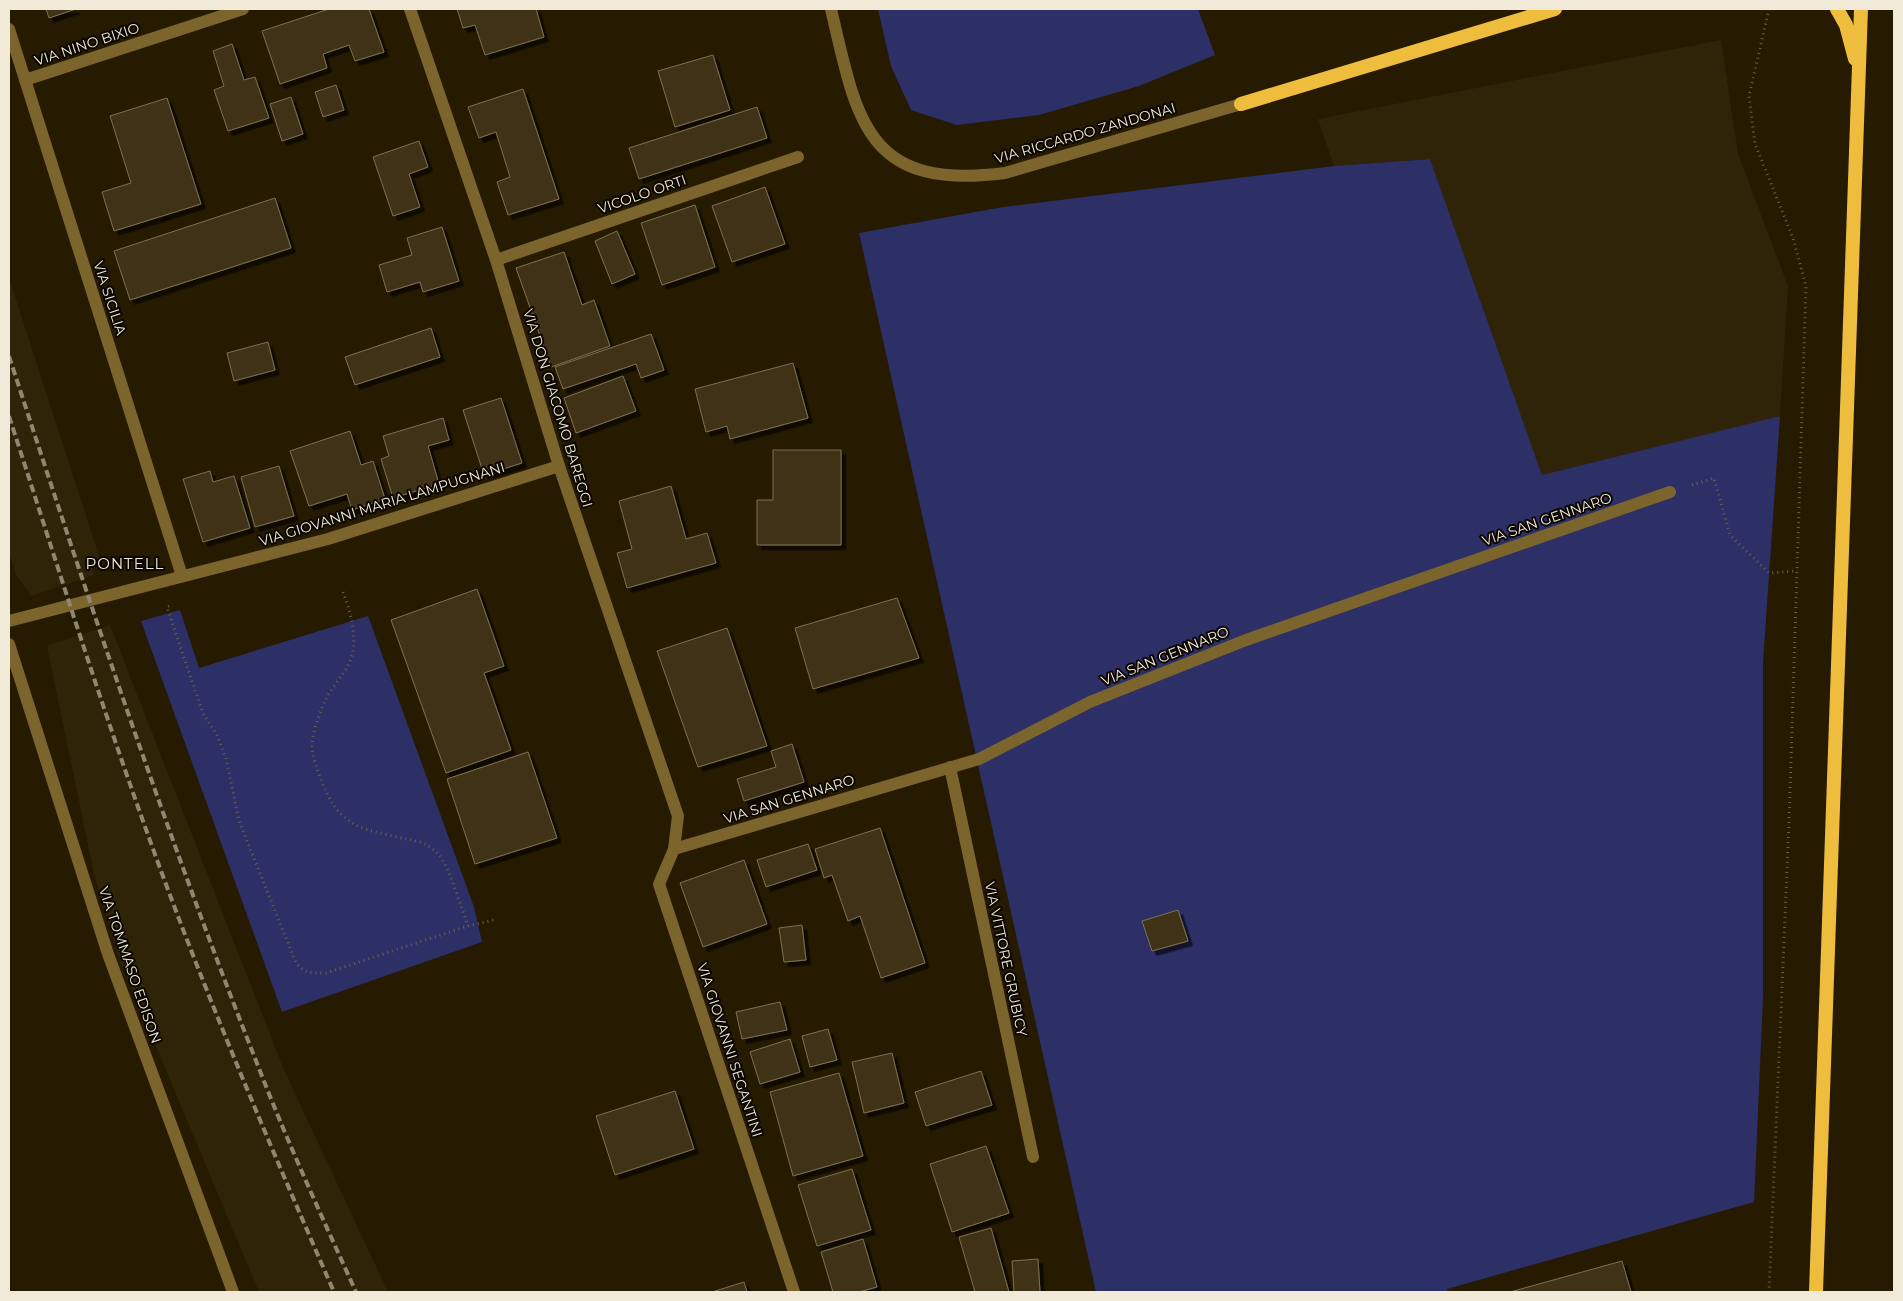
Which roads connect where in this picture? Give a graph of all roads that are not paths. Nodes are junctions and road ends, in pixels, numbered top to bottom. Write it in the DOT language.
graph roads {
  1 [pos="243,9"];
  2 [pos="410,9"];
  3 [pos="831,9"];
  4 [pos="1555,9"];
  5 [pos="1837,9"];
  6 [pos="1861,9"];
  7 [pos="9,29"];
  8 [pos="1859,76"];
  9 [pos="25,80"];
  10 [pos="1241,104"];
  11 [pos="798,158"];
  12 [pos="496,260"];
  13 [pos="559,466"];
  14 [pos="1670,492"];
  15 [pos="182,576"];
  16 [pos="9,621"];
  17 [pos="9,644"];
  18 [pos="950,767"];
  19 [pos="678,816"];
  20 [pos="674,849"];
  21 [pos="1032,1157"];
  22 [pos="233,1292"];
  23 [pos="794,1292"];
  24 [pos="1816,1292"];
  1 -- 9 [label="street, VIA NINO BIXIO"];
  2 -- 12 [label="street, VIA DON GIACOMO BAREGGI"];
  3 -- 10 [label="street, VIA RICCARDO ZANDONAI"];
  4 -- 10 [label="highway"];
  5 -- 8 [label="highway"];
  6 -- 8 [label="highway"];
  7 -- 9 [label="street, VIA SICILIA"];
  8 -- 24 [label="highway"];
  9 -- 15 [label="street, VIA SICILIA"];
  11 -- 12 [label="street, VICOLO ORTI"];
  12 -- 13 [label="street, VIA DON GIACOMO BAREGGI"];
  13 -- 15 [label="street, VIA GIOVANNI MARIA LAMPUGNANI"];
  13 -- 19 [label="street, VIA DON GIACOMO BAREGGI"];
  14 -- 18 [label="street, VIA SAN GENNARO"];
  15 -- 16 [label="street, VIA GIOVANNI MARIA LAMPUGNANI"];
  17 -- 22 [label="street, VIA TOMMASO EDISON"];
  18 -- 20 [label="street, VIA SAN GENNARO"];
  18 -- 21 [label="street, VIA VITTORE GRUBICY"];
  19 -- 20 [label="street, VIA GIOVANNI SEGANTINI"];
  20 -- 23 [label="street, VIA GIOVANNI SEGANTINI"];
}
